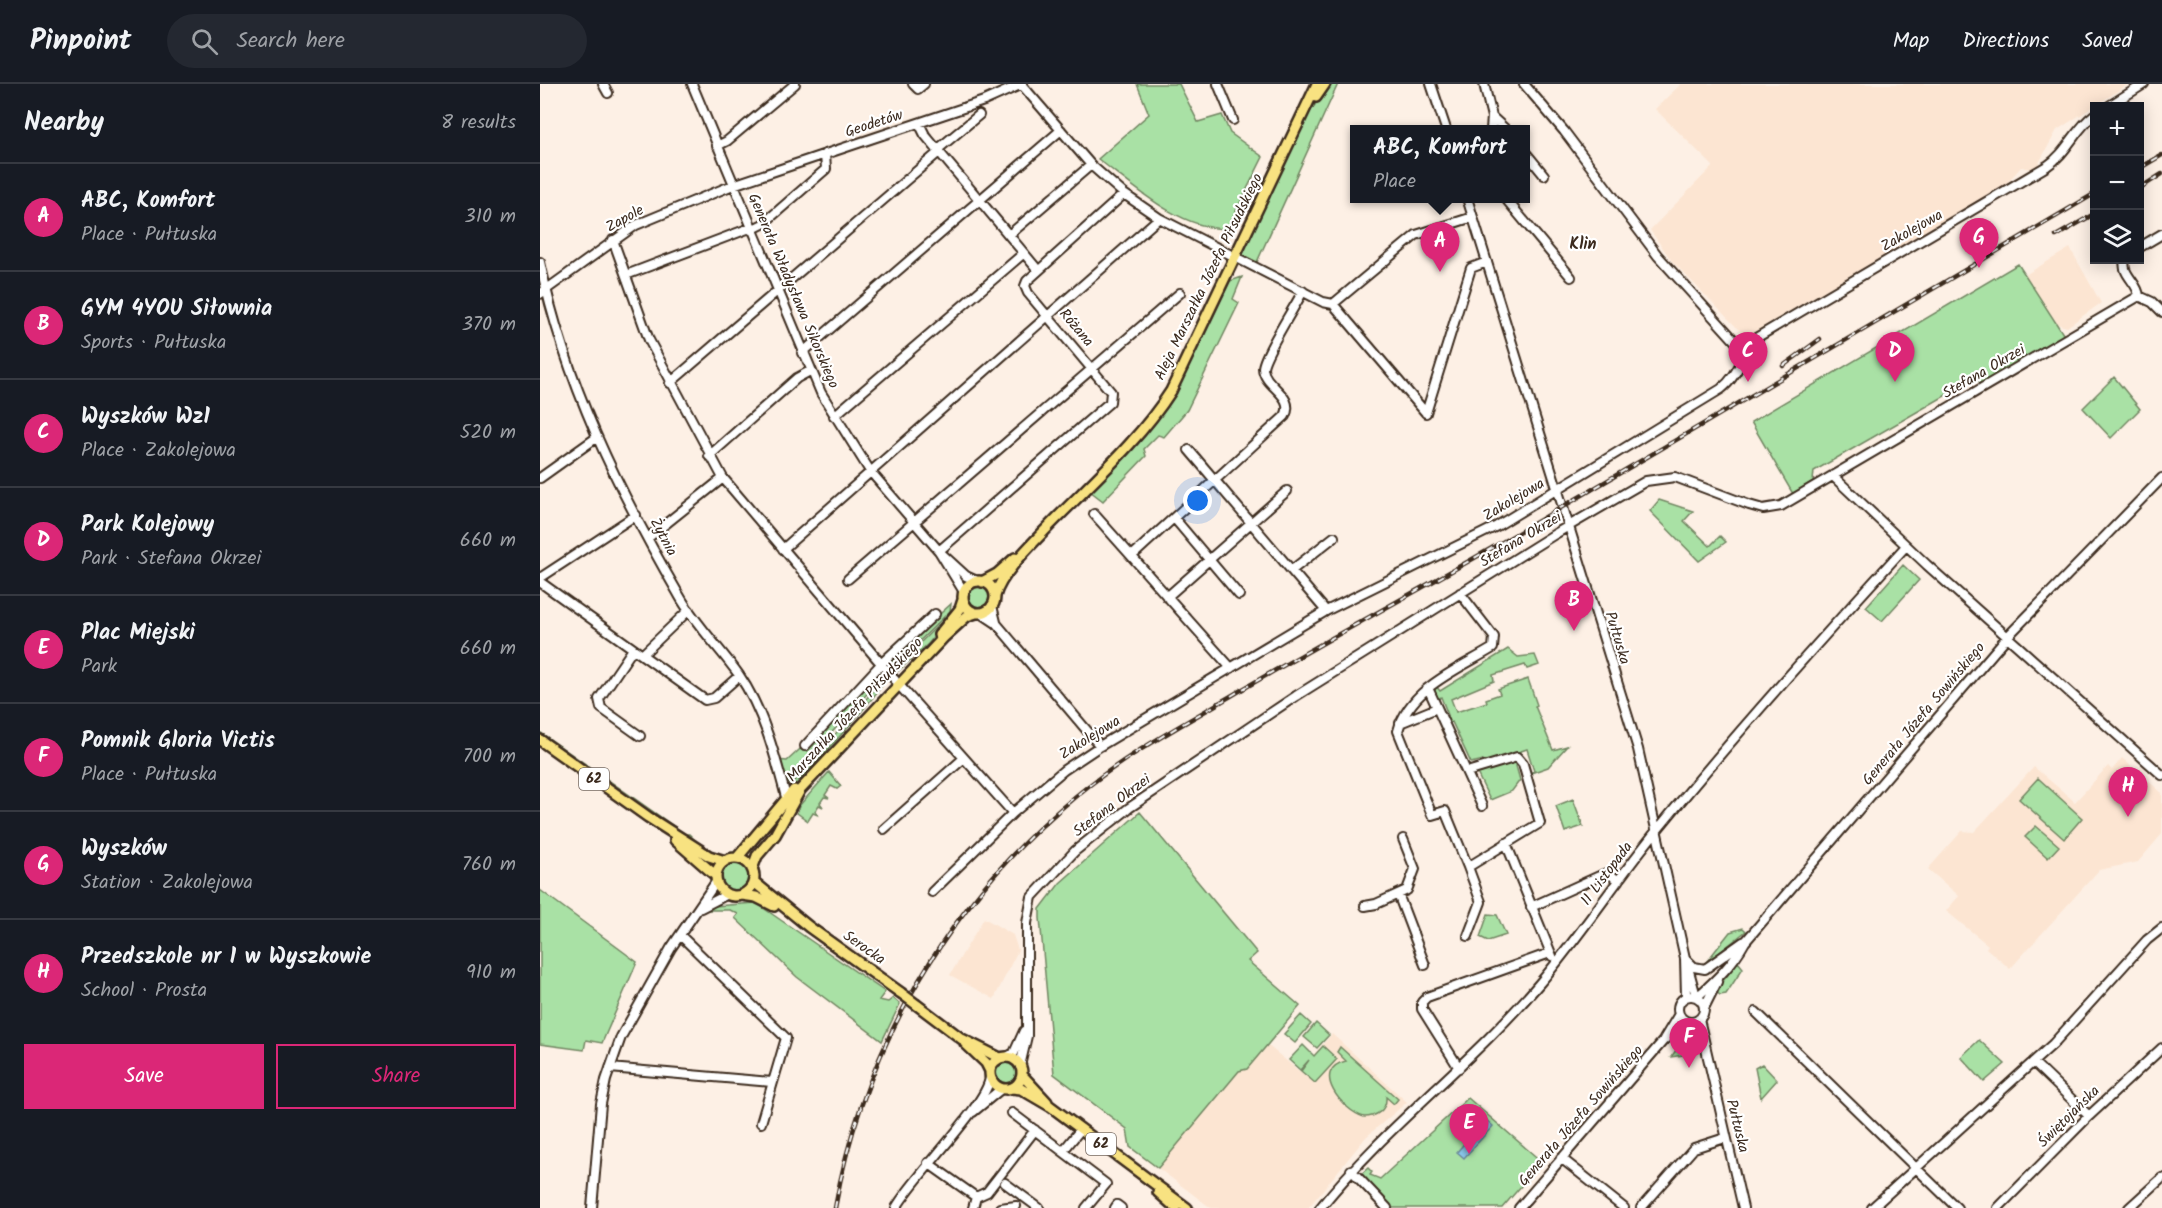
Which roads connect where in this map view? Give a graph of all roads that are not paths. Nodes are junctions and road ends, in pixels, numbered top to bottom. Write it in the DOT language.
graph roads {
  1 [pos="603,84"];
  2 [pos="692,84"];
  3 [pos="795,84"];
  4 [pos="913,84"];
  5 [pos="924,84"];
  6 [pos="1021,84"];
  7 [pos="1218,84"];
  8 [pos="1317,84"];
  9 [pos="1325,84"];
  10 [pos="1431,84"];
  11 [pos="1484,84"];
  12 [pos="1524,84"];
  13 [pos="2144,84"];
  14 [pos="608,93"];
  15 [pos="2115,102"];
  16 [pos="1304,114"];
  17 [pos="979,115"];
  18 [pos="1492,117"];
  19 [pos="2090,119"];
  20 [pos="1233,120"];
  21 [pos="919,123"];
  22 [pos="1445,125"];
  23 [pos="1491,125"];
  24 [pos="1501,125"];
  25 [pos="1061,130"];
  26 [pos="717,146"];
  27 [pos="938,151"];
  28 [pos="825,154"];
  29 [pos="1530,158"];
  30 [pos="1091,165"];
  31 [pos="1544,175"];
  32 [pos="733,185"];
  33 [pos="1124,194"];
  34 [pos="980,201"];
  35 [pos="1470,203"];
  36 [pos="1509,203"];
  37 [pos="1473,217"];
  38 [pos="1159,218"];
  39 [pos="750,229"];
  40 [pos="2162,234"];
  41 [pos="1009,235"];
  42 [pos="613,240"];
  43 [pos="2144,244"];
  44 [pos="1024,253"];
  45 [pos="1235,257"];
  46 [pos="540,262"];
  47 [pos="1487,262"];
  48 [pos="2126,264"];
  49 [pos="1038,270"];
  50 [pos="626,275"];
  51 [pos="1571,277"];
  52 [pos="776,291"];
  53 [pos="1303,291"];
  54 [pos="543,292"];
  55 [pos="1180,293"];
  56 [pos="2139,296"];
  57 [pos="1333,304"];
  58 [pos="2162,312"];
  59 [pos="1048,316"];
  60 [pos="1745,352"];
  61 [pos="802,353"];
  62 [pos="1092,368"];
  63 [pos="810,371"];
  64 [pos="670,382"];
  65 [pos="834,416"];
  66 [pos="596,438"];
  67 [pos="1189,450"];
  68 [pos="709,456"];
  69 [pos="870,471"];
  70 [pos="1834,477"];
  71 [pos="540,478"];
  72 [pos="723,478"];
  73 [pos="2162,478"];
  74 [pos="1216,480"];
  75 [pos="1558,488"];
  76 [pos="1287,491"];
  77 [pos="1094,514"];
  78 [pos="636,515"];
  79 [pos="1174,518"];
  80 [pos="1252,522"];
  81 [pos="914,523"];
  82 [pos="1568,527"];
  83 [pos="1334,537"];
  84 [pos="648,538"];
  85 [pos="1906,546"];
  86 [pos="783,549"];
  87 [pos="1027,549"];
  88 [pos="939,551"];
  89 [pos="1131,556"];
  90 [pos="1209,560"];
  91 [pos="1292,570"];
  92 [pos="848,579"];
  93 [pos="540,580"];
  94 [pos="980,582"];
  95 [pos="1460,593"];
  96 [pos="1239,595"];
  97 [pos="964,596"];
  98 [pos="1167,597"];
  99 [pos="993,601"];
  100 [pos="689,610"];
  101 [pos="1326,611"];
  102 [pos="979,613"];
  103 [pos="935,614"];
  104 [pos="996,623"];
  105 [pos="2007,637"];
  106 [pos="633,649"];
  107 [pos="642,655"];
  108 [pos="881,664"];
  109 [pos="1230,668"];
  110 [pos="739,676"];
  111 [pos="897,683"];
  112 [pos="1428,688"];
  113 [pos="1437,708"];
  114 [pos="1400,723"];
  115 [pos="640,736"];
  116 [pos="540,740"];
  117 [pos="805,746"];
  118 [pos="1100,747"];
  119 [pos="964,758"];
  120 [pos="1467,772"];
  121 [pos="2162,775"];
  122 [pos="786,798"];
  123 [pos="1482,806"];
  124 [pos="787,811"];
  125 [pos="1013,813"];
  126 [pos="648,817"];
  127 [pos="884,829"];
  128 [pos="1657,830"];
  129 [pos="1403,839"];
  130 [pos="1506,843"];
  131 [pos="737,858"];
  132 [pos="724,861"];
  133 [pos="1468,867"];
  134 [pos="752,869"];
  135 [pos="715,879"];
  136 [pos="1618,881"];
  137 [pos="753,882"];
  138 [pos="932,892"];
  139 [pos="1398,894"];
  140 [pos="726,895"];
  141 [pos="742,895"];
  142 [pos="1365,906"];
  143 [pos="1532,907"];
  144 [pos="701,908"];
  145 [pos="809,927"];
  146 [pos="2162,928"];
  147 [pos="680,935"];
  148 [pos="1468,936"];
  149 [pos="1745,942"];
  150 [pos="1550,953"];
  151 [pos="1684,958"];
  152 [pos="1557,963"];
  153 [pos="1425,965"];
  154 [pos="1719,978"];
  155 [pos="1686,996"];
  156 [pos="1697,997"];
  157 [pos="1704,1008"];
  158 [pos="1756,1012"];
  159 [pos="1679,1014"];
  160 [pos="1693,1020"];
  161 [pos="1026,1026"];
  162 [pos="962,1039"];
  163 [pos="1663,1041"];
  164 [pos="2162,1048"];
  165 [pos="1003,1058"];
  166 [pos="2033,1062"];
  167 [pos="610,1068"];
  168 [pos="1459,1068"];
  169 [pos="1021,1070"];
  170 [pos="990,1074"];
  171 [pos="772,1082"];
  172 [pos="1012,1088"];
  173 [pos="1001,1089"];
  174 [pos="1050,1106"];
  175 [pos="1012,1113"];
  176 [pos="969,1115"];
  177 [pos="2089,1116"];
  178 [pos="761,1123"];
  179 [pos="1080,1129"];
  180 [pos="1035,1130"];
  181 [pos="1725,1138"];
  182 [pos="1063,1151"];
  183 [pos="1562,1158"];
  184 [pos="928,1163"];
  185 [pos="1916,1168"];
  186 [pos="1351,1170"];
  187 [pos="2162,1178"];
  188 [pos="1005,1183"];
  189 [pos="1151,1183"];
  190 [pos="976,1197"];
  191 [pos="1016,1206"];
  192 [pos="591,1208"];
  193 [pos="896,1208"];
  194 [pos="973,1208"];
  195 [pos="1000,1208"];
  196 [pos="1039,1208"];
  197 [pos="1086,1208"];
  198 [pos="1115,1208"];
  199 [pos="1121,1208"];
  200 [pos="1176,1208"];
  201 [pos="1187,1208"];
  202 [pos="1320,1208"];
  203 [pos="1387,1208"];
  204 [pos="1519,1208"];
  205 [pos="1624,1208"];
  206 [pos="1641,1208"];
  207 [pos="1743,1208"];
  208 [pos="1872,1208"];
  209 [pos="1957,1208"];
  210 [pos="1998,1208"];
  211 [pos="2129,1208"];
  1 -- 14 [label="street"];
  2 -- 26 [label="street, Generała Władysława Sikorskiego"];
  3 -- 26 [label="street"];
  4 -- 5 [label="street"];
  6 -- 21 [label="street, Geodetów"];
  6 -- 25 [label="street"];
  7 -- 20 [label="street"];
  8 -- 16 [label="main road"];
  9 -- 16 [label="main road"];
  10 -- 22 [label="street"];
  11 -- 18 [label="street"];
  12 -- 60 [label="street"];
  13 -- 15 [label="street"];
  16 -- 45 [label="main road, Aleja Marszałka Józefa Piłsudskiego"];
  17 -- 27 [label="street"];
  18 -- 23 [label="street"];
  18 -- 24 [label="street"];
  19 -- 60 [label="street, Zakolejowa"];
  21 -- 27 [label="street"];
  21 -- 28 [label="street, Geodetów"];
  25 -- 30 [label="street"];
  25 -- 34 [label="street"];
  26 -- 32 [label="street, Generała Władysława Sikorskiego"];
  27 -- 34 [label="street"];
  27 -- 52 [label="street"];
  28 -- 32 [label="street, Geodetów"];
  28 -- 39 [label="street"];
  29 -- 31 [label="street"];
  30 -- 33 [label="street"];
  30 -- 41 [label="street"];
  32 -- 39 [label="street, Generała Władysława Sikorskiego"];
  32 -- 42 [label="street, Zapole"];
  33 -- 38 [label="street"];
  33 -- 49 [label="street"];
  34 -- 41 [label="street"];
  34 -- 61 [label="street"];
  35 -- 37 [label="street, Pułtuska"];
  36 -- 51 [label="street"];
  37 -- 47 [label="street, Pułtuska"];
  37 -- 57 [label="street"];
  38 -- 45 [label="street"];
  38 -- 59 [label="street"];
  39 -- 50 [label="street"];
  39 -- 52 [label="street, Generała Władysława Sikorskiego"];
  40 -- 43 [label="street"];
  41 -- 44 [label="street"];
  42 -- 50 [label="street"];
  42 -- 54 [label="street, Zapole"];
  44 -- 49 [label="street"];
  44 -- 65 [label="street"];
  45 -- 53 [label="street"];
  45 -- 87 [label="main road, Aleja Marszałka Józefa Piłsudskiego"];
  46 -- 54 [label="street, Żytnia"];
  47 -- 57 [label="street"];
  47 -- 75 [label="street, Pułtuska"];
  48 -- 56 [label="street"];
  49 -- 59 [label="street, Różana"];
  50 -- 64 [label="street"];
  52 -- 61 [label="street, Generała Władysława Sikorskiego"];
  52 -- 64 [label="street"];
  53 -- 57 [label="street"];
  53 -- 74 [label="street"];
  54 -- 66 [label="street, Żytnia"];
  55 -- 62 [label="street"];
  56 -- 58 [label="street"];
  56 -- 70 [label="street, Stefana Okrzei"];
  59 -- 62 [label="street, Różana"];
  59 -- 69 [label="street"];
  60 -- 75 [label="street, Zakolejowa"];
  61 -- 63 [label="street, Generała Władysława Sikorskiego"];
  62 -- 81 [label="street, Różana"];
  62 -- 88 [label="street"];
  63 -- 65 [label="street, Generała Władysława Sikorskiego"];
  63 -- 68 [label="street"];
  64 -- 68 [label="street"];
  65 -- 69 [label="street, Generała Władysława Sikorskiego"];
  66 -- 71 [label="street"];
  66 -- 78 [label="street, Żytnia"];
  67 -- 74 [label="street"];
  68 -- 72 [label="street"];
  69 -- 81 [label="street, Generała Władysława Sikorskiego"];
  69 -- 86 [label="street"];
  70 -- 82 [label="street, Stefana Okrzei"];
  70 -- 85 [label="street"];
  72 -- 84 [label="street"];
  72 -- 86 [label="street"];
  73 -- 105 [label="street, Generała Józefa Sowińskiego"];
  74 -- 79 [label="street"];
  74 -- 80 [label="street"];
  75 -- 82 [label="street, Pułtuska"];
  75 -- 101 [label="street, Zakolejowa"];
  76 -- 80 [label="street"];
  77 -- 89 [label="street"];
  78 -- 84 [label="street, Żytnia"];
  78 -- 93 [label="street"];
  79 -- 89 [label="street"];
  79 -- 90 [label="street"];
  80 -- 90 [label="street"];
  80 -- 91 [label="street"];
  81 -- 88 [label="street, Generała Władysława Sikorskiego"];
  81 -- 92 [label="street, Różana"];
  82 -- 95 [label="street, Stefana Okrzei"];
  82 -- 128 [label="street, Pułtuska"];
  83 -- 91 [label="street"];
  84 -- 100 [label="street, Żytnia"];
  85 -- 105 [label="street"];
  85 -- 128 [label="street, 11 Listopada"];
  86 -- 108 [label="street"];
  87 -- 94 [label="main road, Aleja Marszałka Józefa Piłsudskiego"];
  87 -- 99 [label="main road, Aleja Marszałka Józefa Piłsudskiego"];
  88 -- 94 [label="street, Generała Władysława Sikorskiego"];
  88 -- 97 [label="street, Generała Władysława Sikorskiego"];
  89 -- 98 [label="street"];
  90 -- 96 [label="street"];
  90 -- 98 [label="street"];
  91 -- 101 [label="street"];
  93 -- 106 [label="street"];
  94 -- 97 [label="main road"];
  94 -- 99 [label="main road"];
  95 -- 112 [label="street"];
  95 -- 161 [label="street, Stefana Okrzei"];
  97 -- 102 [label="main road"];
  97 -- 111 [label="main road, Marszałka Józefa Piłsudskiego"];
  98 -- 109 [label="street"];
  99 -- 102 [label="main road"];
  99 -- 104 [label="street"];
  100 -- 107 [label="street"];
  100 -- 110 [label="street, Żytnia"];
  101 -- 109 [label="street, Zakolejowa"];
  102 -- 104 [label="street"];
  102 -- 111 [label="main road, Marszałka Józefa Piłsudskiego"];
  103 -- 108 [label="street"];
  104 -- 118 [label="street"];
  105 -- 121 [label="street"];
  105 -- 149 [label="street, Generała Józefa Sowińskiego"];
  106 -- 107 [label="street"];
  106 -- 115 [label="street"];
  107 -- 110 [label="street"];
  108 -- 111 [label="street"];
  108 -- 117 [label="street"];
  109 -- 118 [label="street, Zakolejowa"];
  110 -- 122 [label="street, Żytnia"];
  111 -- 119 [label="street"];
  111 -- 122 [label="main road, Marszałka Józefa Piłsudskiego"];
  111 -- 124 [label="main road, Marszałka Józefa Piłsudskiego"];
  112 -- 113 [label="street"];
  112 -- 114 [label="street"];
  113 -- 114 [label="street"];
  113 -- 120 [label="street"];
  114 -- 133 [label="street"];
  116 -- 126 [label="main road, 62"];
  118 -- 125 [label="street, Zakolejowa"];
  119 -- 125 [label="street"];
  119 -- 127 [label="street"];
  120 -- 123 [label="street"];
  120 -- 130 [label="street"];
  122 -- 124 [label="street, Żytnia"];
  122 -- 131 [label="main road, Marszałka Józefa Piłsudskiego"];
  124 -- 134 [label="main road, Marszałka Józefa Piłsudskiego"];
  125 -- 138 [label="street, Zakolejowa"];
  126 -- 132 [label="main road, 62"];
  126 -- 135 [label="main road, 62"];
  128 -- 136 [label="street, 11 Listopada"];
  128 -- 151 [label="street, Pułtuska"];
  129 -- 139 [label="street"];
  130 -- 133 [label="street"];
  130 -- 143 [label="street"];
  131 -- 132 [label="main road"];
  131 -- 134 [label="main road"];
  132 -- 135 [label="main road"];
  133 -- 148 [label="street"];
  134 -- 137 [label="main road"];
  135 -- 140 [label="main road, 62"];
  135 -- 144 [label="street"];
  136 -- 143 [label="street"];
  136 -- 152 [label="street, 11 Listopada"];
  137 -- 141 [label="main road"];
  137 -- 145 [label="main road, Serocka / 62"];
  139 -- 142 [label="street"];
  139 -- 153 [label="street"];
  140 -- 141 [label="main road, 62"];
  140 -- 144 [label="street"];
  141 -- 145 [label="main road, Serocka / 62"];
  143 -- 150 [label="street"];
  144 -- 147 [label="street"];
  145 -- 162 [label="main road, Serocka / 62, bridge"];
  146 -- 166 [label="street"];
  147 -- 167 [label="street"];
  147 -- 171 [label="street"];
  149 -- 151 [label="street"];
  149 -- 154 [label="street, Generała Józefa Sowińskiego"];
  150 -- 152 [label="street"];
  150 -- 168 [label="street"];
  151 -- 155 [label="street, Pułtuska"];
  151 -- 156 [label="street, Pułtuska"];
  152 -- 168 [label="street, 11 Listopada"];
  154 -- 156 [label="street, Generała Józefa Sowińskiego"];
  154 -- 157 [label="street, Generała Józefa Sowińskiego"];
  155 -- 156 [label="street"];
  155 -- 159 [label="street"];
  156 -- 157 [label="street"];
  157 -- 160 [label="street"];
  158 -- 185 [label="street"];
  159 -- 160 [label="street"];
  159 -- 163 [label="street, Generała Józefa Sowińskiego"];
  160 -- 163 [label="street, Generała Józefa Sowińskiego"];
  160 -- 181 [label="street, Pułtuska"];
  161 -- 165 [label="street, Stefana Okrzei"];
  161 -- 169 [label="street, Stefana Okrzei"];
  162 -- 165 [label="main road, 62"];
  162 -- 170 [label="main road, 62"];
  163 -- 183 [label="street, Generała Józefa Sowińskiego"];
  164 -- 177 [label="street, Świętojańska"];
  165 -- 169 [label="main road, 62"];
  165 -- 170 [label="main road"];
  166 -- 177 [label="street"];
  166 -- 185 [label="street"];
  167 -- 171 [label="street"];
  167 -- 192 [label="street"];
  168 -- 186 [label="street, 11 Listopada"];
  169 -- 172 [label="main road"];
  169 -- 174 [label="main road, 62"];
  170 -- 173 [label="main road, 62"];
  170 -- 176 [label="street"];
  171 -- 178 [label="street"];
  172 -- 173 [label="main road, 62"];
  172 -- 174 [label="main road, 62"];
  173 -- 176 [label="street"];
  174 -- 179 [label="main road, 62"];
  175 -- 180 [label="street"];
  176 -- 184 [label="street"];
  177 -- 210 [label="street, Świętojańska"];
  179 -- 182 [label="street"];
  179 -- 189 [label="main road, 62"];
  180 -- 182 [label="street"];
  180 -- 190 [label="street"];
  181 -- 206 [label="street"];
  181 -- 207 [label="street, Pułtuska"];
  182 -- 197 [label="street"];
  183 -- 204 [label="street, Generała Józefa Sowińskiego"];
  183 -- 205 [label="street"];
  184 -- 190 [label="street"];
  184 -- 193 [label="street"];
  185 -- 208 [label="street"];
  185 -- 209 [label="street"];
  186 -- 202 [label="street, 11 Listopada"];
  186 -- 203 [label="street"];
  187 -- 211 [label="street"];
  188 -- 196 [label="street"];
  189 -- 200 [label="main road, 62"];
  189 -- 201 [label="main road, 62"];
  190 -- 194 [label="street"];
  191 -- 195 [label="street"];
  198 -- 199 [label="street"];
}
